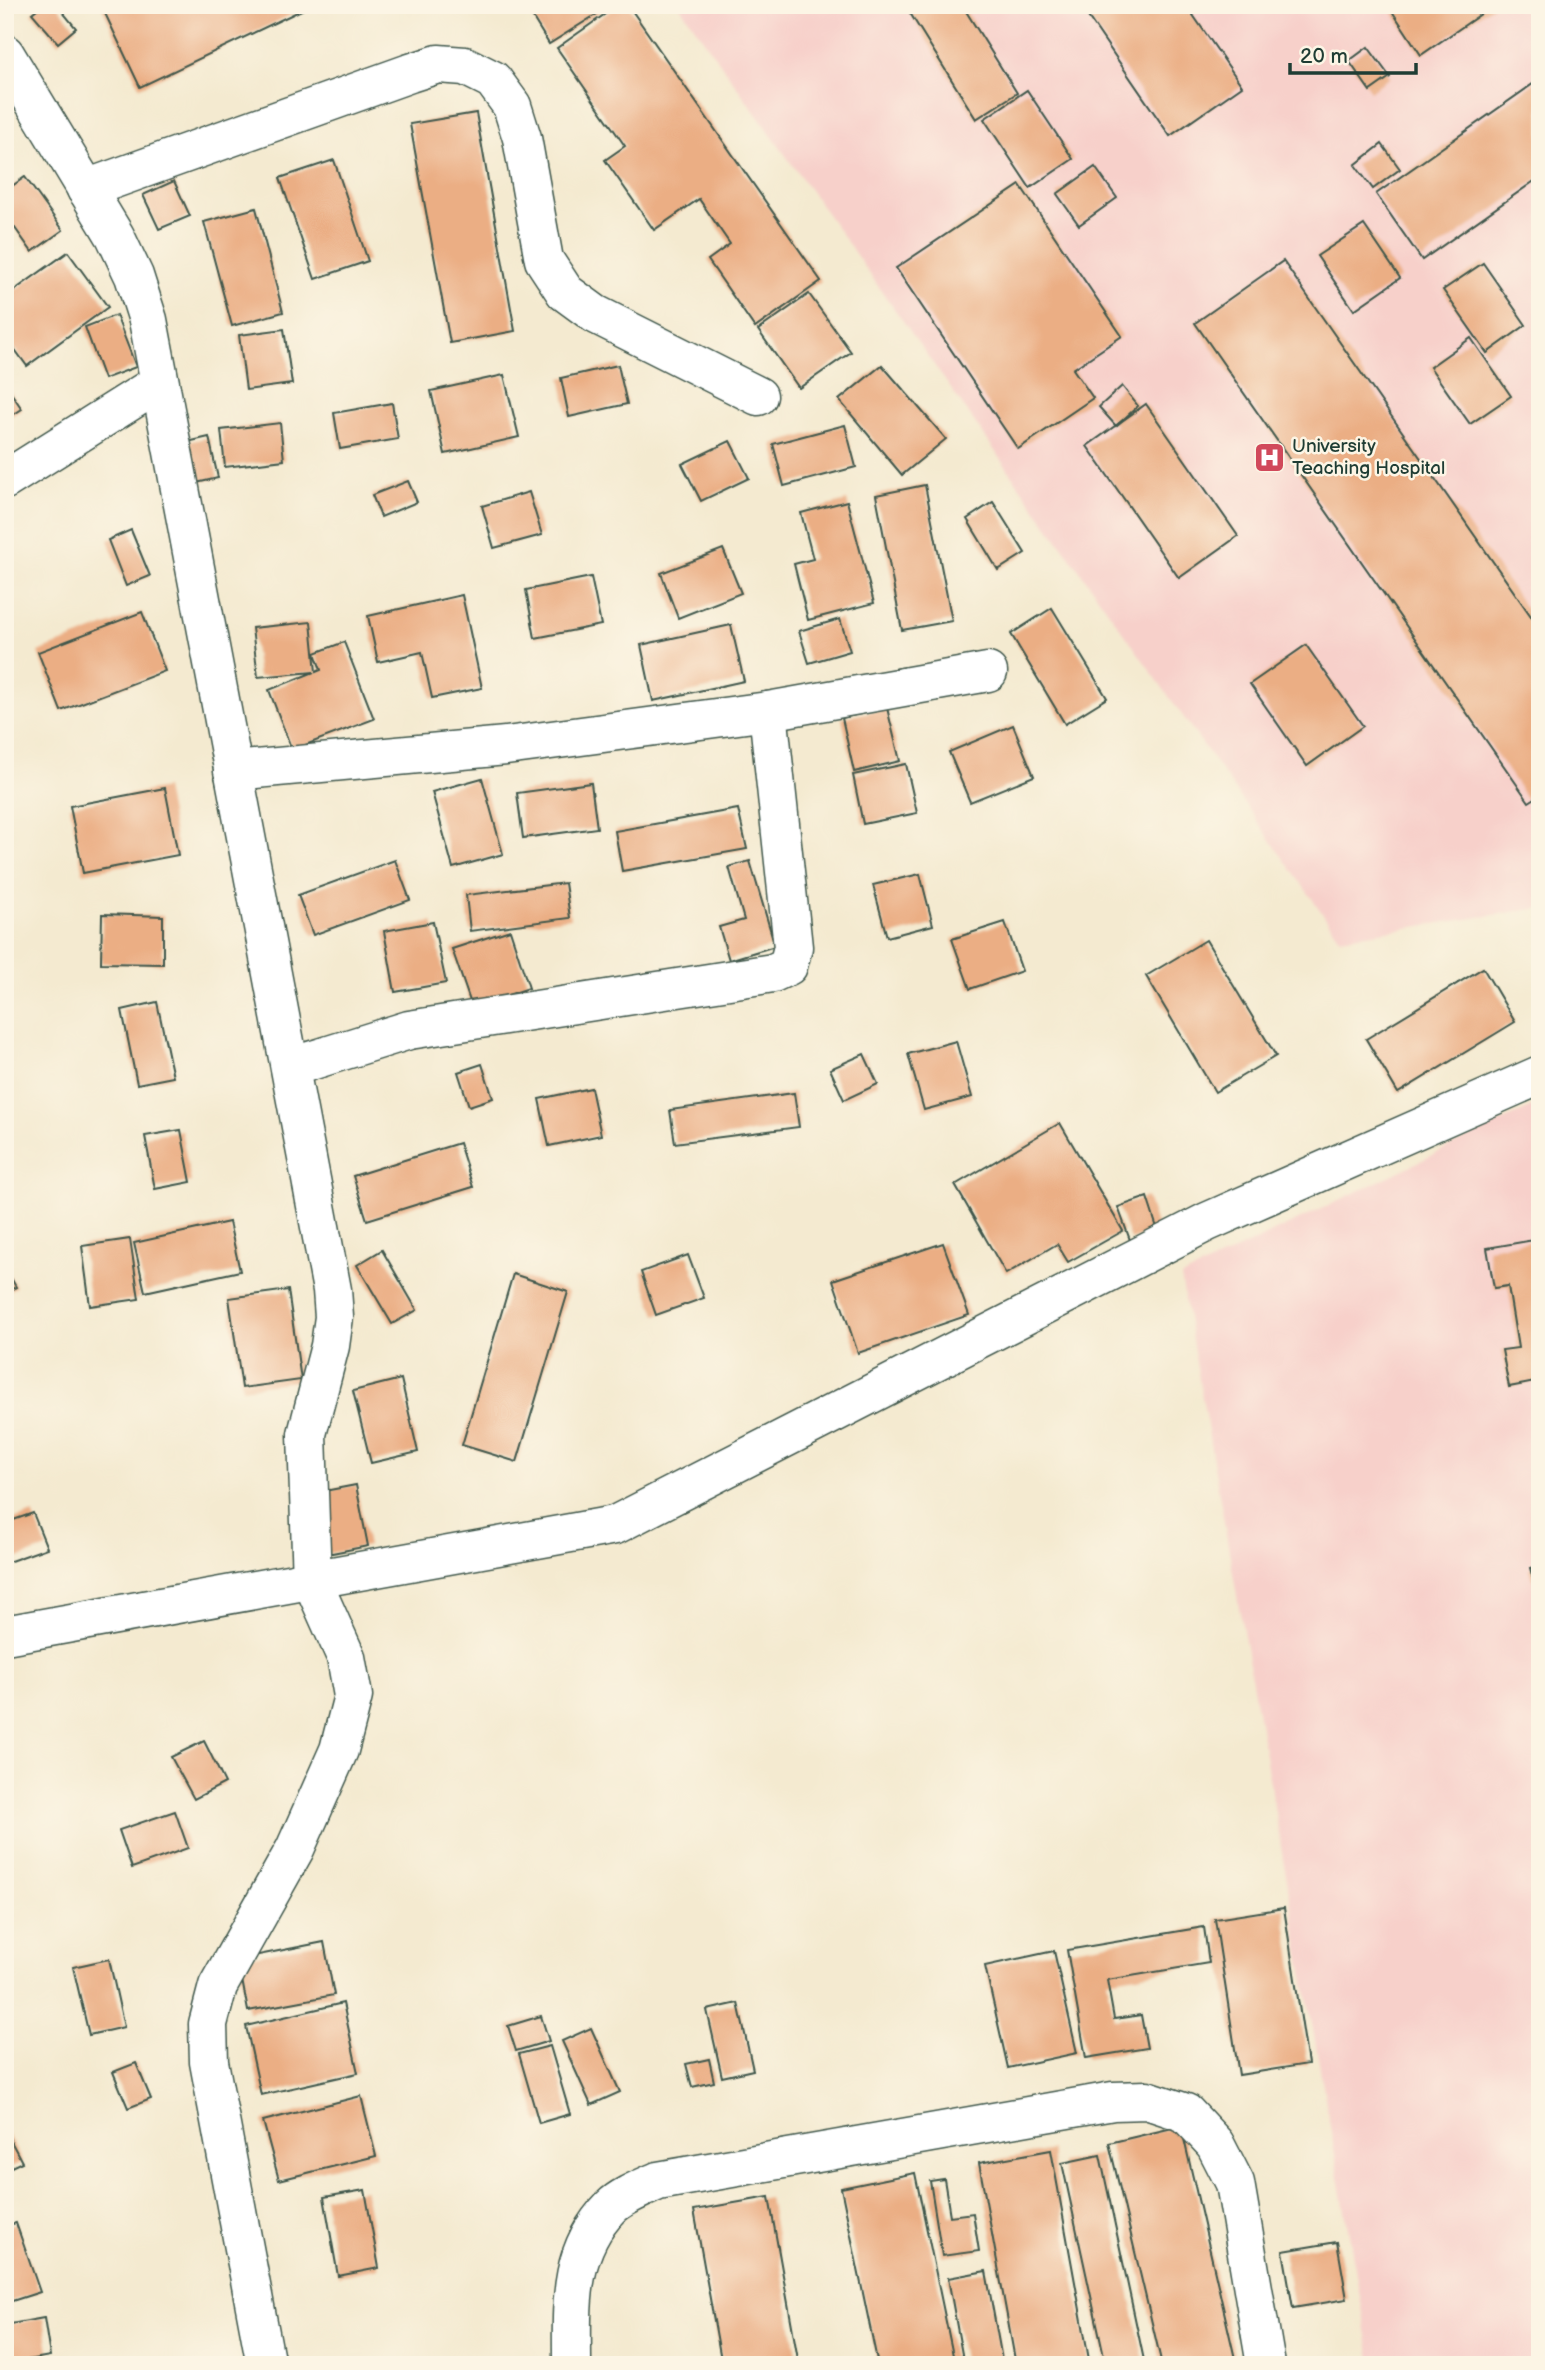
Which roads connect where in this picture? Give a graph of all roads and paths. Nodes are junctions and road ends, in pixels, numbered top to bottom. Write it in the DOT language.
graph roads {
  1 [pos="5,54"];
  2 [pos="86,189"];
  3 [pos="159,383"];
  4 [pos="758,396"];
  5 [pos="5,480"];
  6 [pos="988,672"];
  7 [pos="768,711"];
  8 [pos="233,771"];
  9 [pos="290,1067"];
  10 [pos="1540,1076"];
  11 [pos="312,1581"];
  12 [pos="5,1635"];
  13 [pos="266,2365"];
  14 [pos="572,2365"];
  15 [pos="1266,2365"];
  1 -- 2 [label="street"];
  2 -- 3 [label="street"];
  2 -- 4 [label="street"];
  3 -- 5 [label="street"];
  3 -- 8 [label="street"];
  6 -- 7 [label="street"];
  7 -- 8 [label="street"];
  7 -- 9 [label="street"];
  8 -- 9 [label="street"];
  9 -- 11 [label="street"];
  10 -- 11 [label="street"];
  11 -- 12 [label="street"];
  11 -- 13 [label="street"];
  14 -- 15 [label="street"];
}
